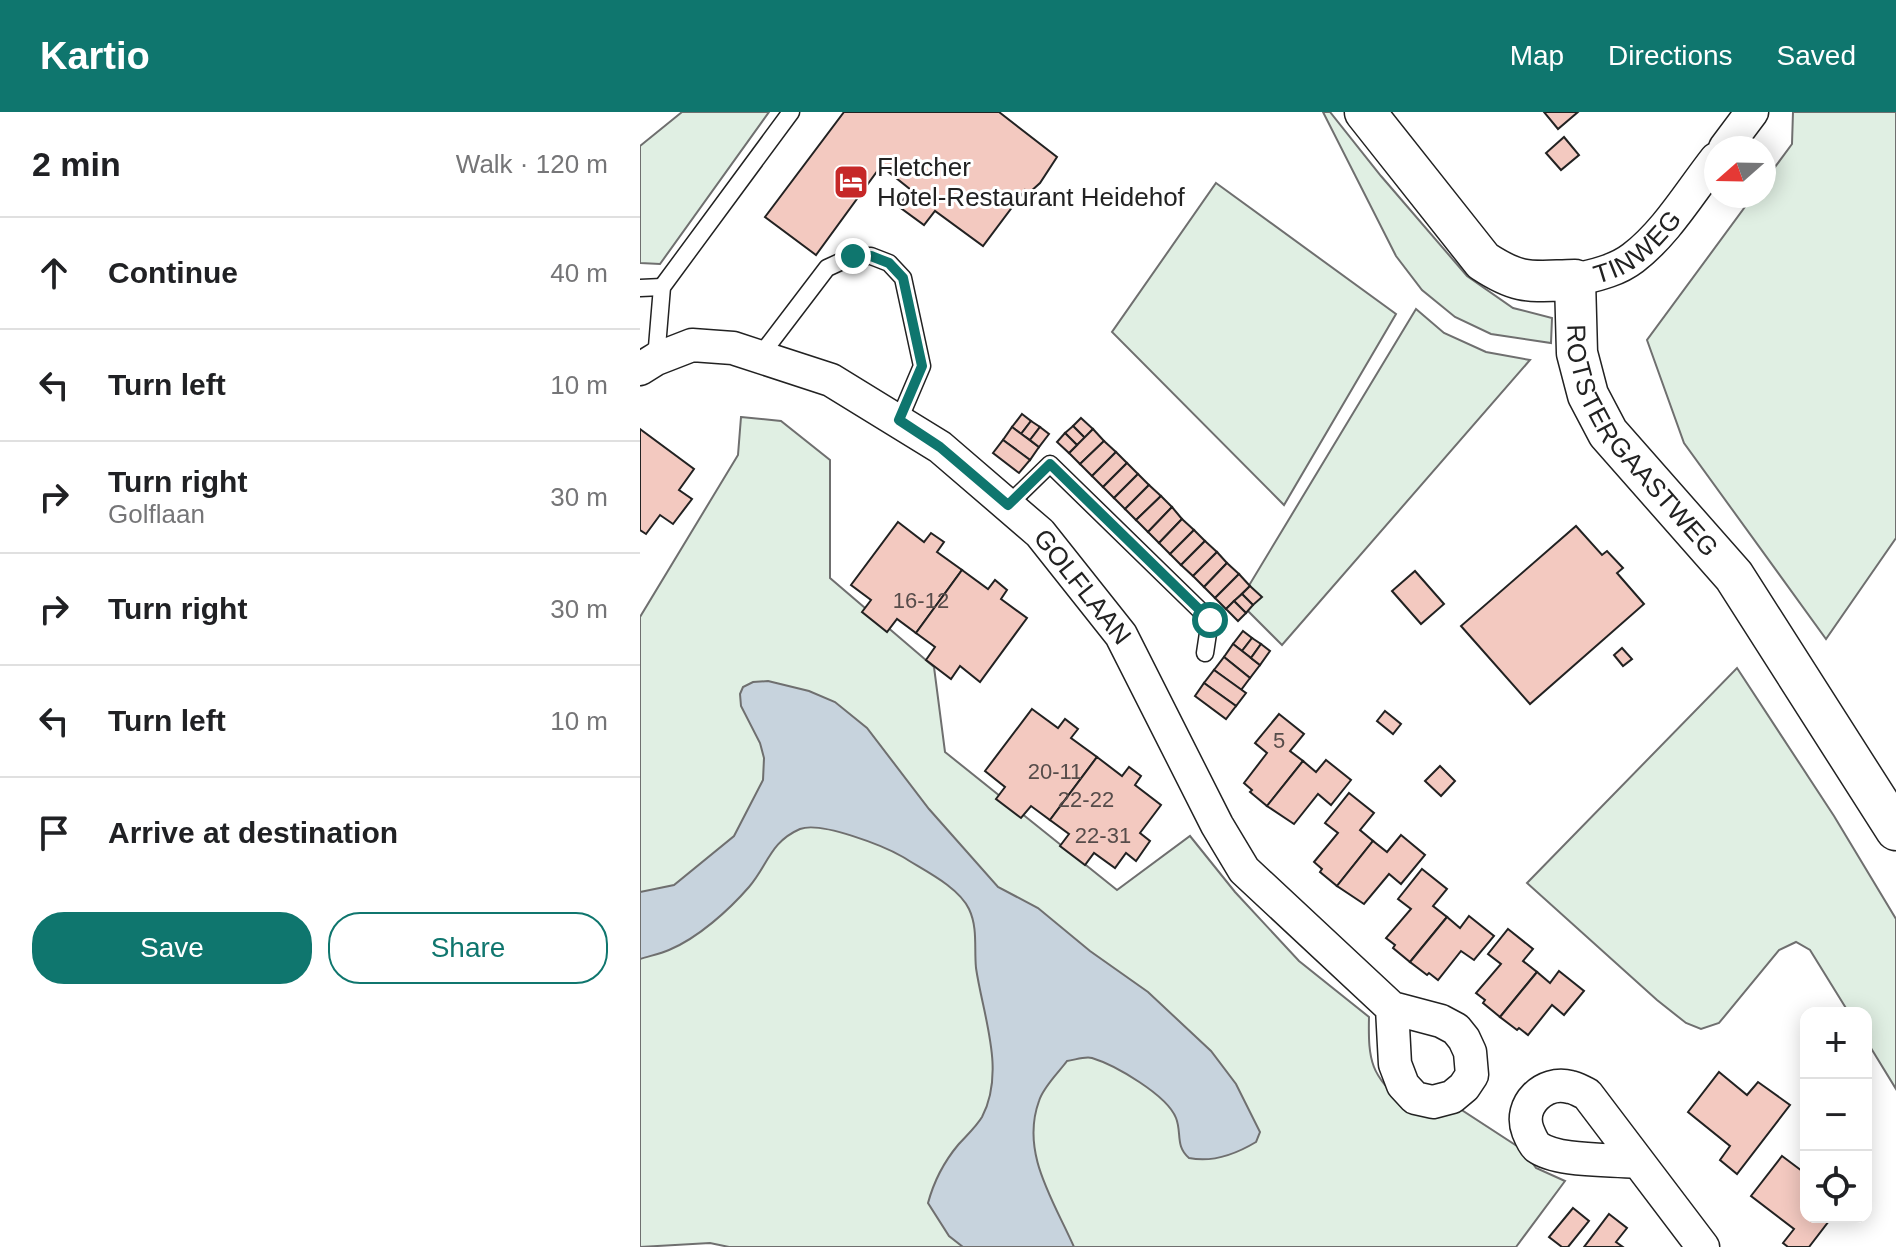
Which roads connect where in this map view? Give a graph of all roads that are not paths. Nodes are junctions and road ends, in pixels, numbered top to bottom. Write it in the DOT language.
graph roads {
  1 [pos="791,112"];
  2 [pos="1365,112"];
  3 [pos="1752,112"];
  4 [pos="1734,136"];
  5 [pos="1704,175"];
  6 [pos="1575,280"];
  7 [pos="662,287"];
  8 [pos="640,288"];
  9 [pos="760,356"];
  10 [pos="648,364"];
  11 [pos="899,420"];
  12 [pos="1008,505"];
  13 [pos="1205,653"];
  14 [pos="1896,830"];
  15 [pos="1392,1008"];
  16 [pos="1636,1162"];
  17 [pos="1703,1247"];
  1 -- 7 [label="lane"];
  2 -- 6 [label="street, ROTSTERGAASTWEG"];
  3 -- 4 [label="street"];
  5 -- 6 [label="street, TINWEG"];
  6 -- 14 [label="street, ROTSTERGAASTWEG"];
  7 -- 8 [label="lane"];
  7 -- 10 [label="lane"];
  9 -- 10 [label="street, GOLFLAAN"];
  9 -- 11 [label="street, GOLFLAAN"];
  9 -- 11 [label="lane"];
  11 -- 12 [label="street, GOLFLAAN"];
  12 -- 13 [label="lane"];
  12 -- 15 [label="street, GOLFLAAN"];
  16 -- 17 [label="street"];
}
